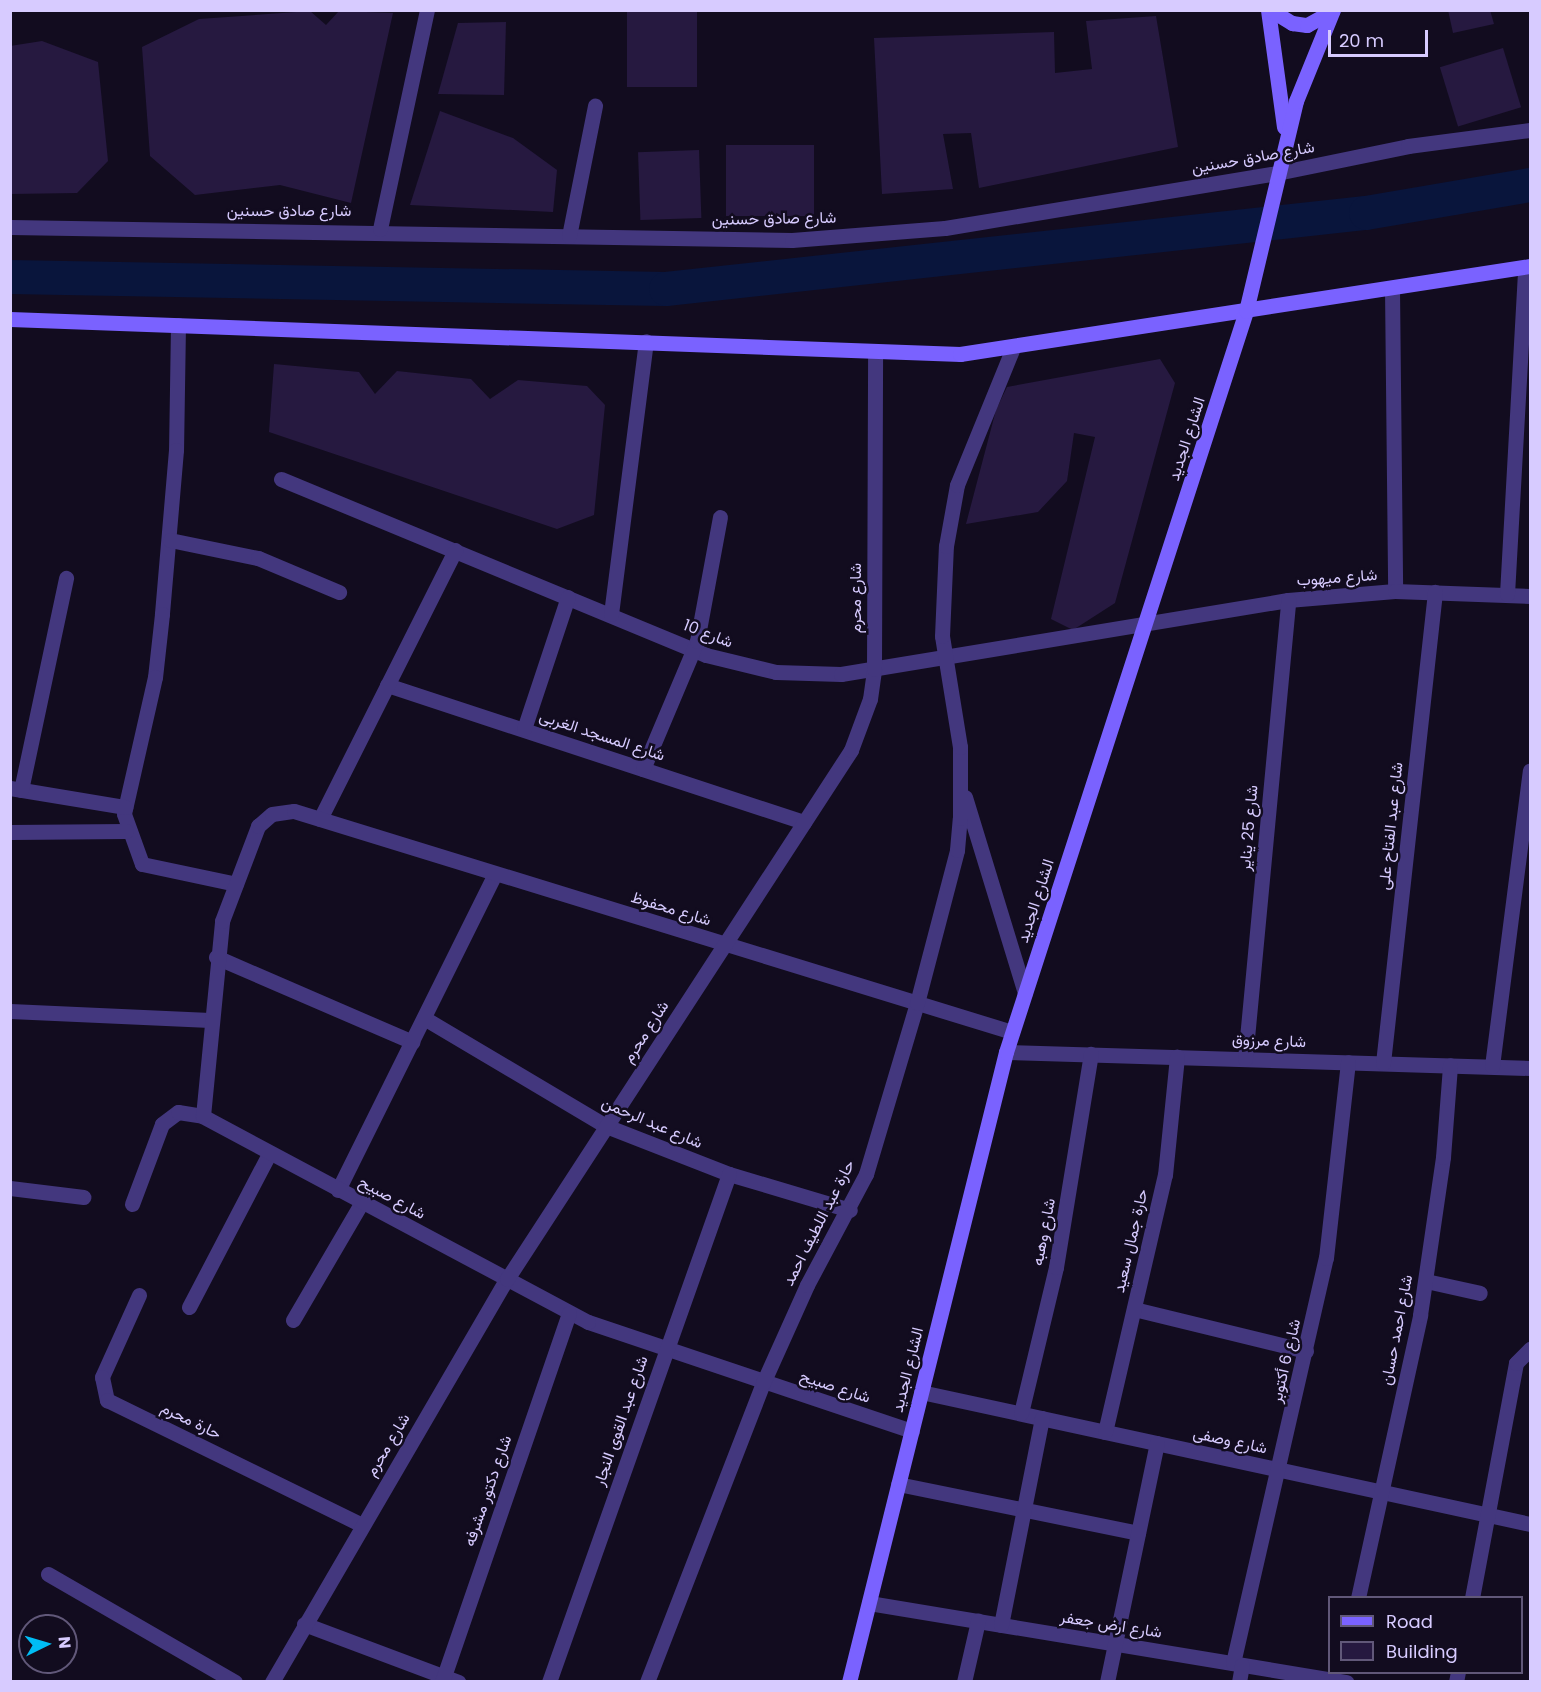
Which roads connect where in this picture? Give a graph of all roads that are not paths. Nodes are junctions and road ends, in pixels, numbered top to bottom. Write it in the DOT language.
graph roads {
  1 [pos="427,10"];
  2 [pos="1270,10"];
  3 [pos="1333,10"];
  4 [pos="595,106"];
  5 [pos="1530,130"];
  6 [pos="1284,139"];
  7 [pos="1277,173"];
  8 [pos="10,227"];
  9 [pos="380,229"];
  10 [pos="569,236"];
  11 [pos="1527,267"];
  12 [pos="1392,288"];
  13 [pos="1246,311"];
  14 [pos="10,319"];
  15 [pos="178,325"];
  16 [pos="646,341"];
  17 [pos="1013,348"];
  18 [pos="875,354"];
  19 [pos="281,479"];
  20 [pos="720,517"];
  21 [pos="170,540"];
  22 [pos="455,550"];
  23 [pos="66,578"];
  24 [pos="1395,591"];
  25 [pos="339,592"];
  26 [pos="1435,592"];
  27 [pos="1507,594"];
  28 [pos="1530,596"];
  29 [pos="568,597"];
  30 [pos="1288,600"];
  31 [pos="611,614"];
  32 [pos="1148,620"];
  33 [pos="694,649"];
  34 [pos="946,657"];
  35 [pos="874,669"];
  36 [pos="387,685"];
  37 [pos="524,729"];
  38 [pos="643,769"];
  39 [pos="1530,770"];
  40 [pos="961,786"];
  41 [pos="16,789"];
  42 [pos="125,807"];
  43 [pos="320,819"];
  44 [pos="804,822"];
  45 [pos="126,831"];
  46 [pos="10,832"];
  47 [pos="495,874"];
  48 [pos="236,884"];
  49 [pos="724,945"];
  50 [pos="216,957"];
  51 [pos="1025,993"];
  52 [pos="917,1003"];
  53 [pos="10,1011"];
  54 [pos="424,1018"];
  55 [pos="210,1020"];
  56 [pos="1012,1032"];
  57 [pos="412,1042"];
  58 [pos="1006,1052"];
  59 [pos="1091,1054"];
  60 [pos="1177,1057"];
  61 [pos="1245,1059"];
  62 [pos="1348,1062"];
  63 [pos="1383,1063"];
  64 [pos="1450,1065"];
  65 [pos="1492,1066"];
  66 [pos="1530,1068"];
  67 [pos="203,1116"];
  68 [pos="606,1126"];
  69 [pos="269,1154"];
  70 [pos="729,1174"];
  71 [pos="10,1188"];
  72 [pos="338,1190"];
  73 [pos="82,1197"];
  74 [pos="362,1202"];
  75 [pos="132,1204"];
  76 [pos="850,1210"];
  77 [pos="507,1279"];
  78 [pos="1426,1281"];
  79 [pos="1480,1293"];
  80 [pos="139,1295"];
  81 [pos="189,1307"];
  82 [pos="1134,1309"];
  83 [pos="569,1312"];
  84 [pos="293,1320"];
  85 [pos="1530,1348"];
  86 [pos="664,1351"];
  87 [pos="1306,1351"];
  88 [pos="763,1383"];
  89 [pos="921,1392"];
  90 [pos="1021,1413"];
  91 [pos="1042,1418"];
  92 [pos="912,1431"];
  93 [pos="1105,1432"];
  94 [pos="1157,1443"];
  95 [pos="1279,1470"];
  96 [pos="898,1484"];
  97 [pos="1382,1492"];
  98 [pos="1024,1510"];
  99 [pos="1488,1515"];
  100 [pos="1530,1524"];
  101 [pos="362,1525"];
  102 [pos="1138,1533"];
  103 [pos="48,1574"];
  104 [pos="1358,1596"];
  105 [pos="1472,1596"];
  106 [pos="868,1603"];
  107 [pos="978,1621"];
  108 [pos="304,1624"];
  109 [pos="1001,1625"];
  110 [pos="1116,1644"];
  111 [pos="1238,1664"];
  112 [pos="1342,1678"];
  113 [pos="448,1680"];
  114 [pos="235,1682"];
  115 [pos="272,1682"];
  116 [pos="549,1682"];
  117 [pos="646,1682"];
  118 [pos="849,1682"];
  119 [pos="964,1682"];
  120 [pos="1107,1682"];
  121 [pos="1239,1682"];
  1 -- 9 [label="street"];
  2 -- 3 [label="main road"];
  2 -- 6 [label="main road, الشارع الجديد"];
  3 -- 6 [label="main road, الشارع الجديد"];
  4 -- 10 [label="street"];
  5 -- 7 [label="street, شارع صادق حسنين"];
  6 -- 7 [label="main road, الشارع الجديد"];
  7 -- 10 [label="street, شارع صادق حسنين"];
  7 -- 13 [label="main road, الشارع الجديد"];
  8 -- 9 [label="street, شارع صادق حسنين"];
  9 -- 10 [label="street, شارع صادق حسنين"];
  11 -- 12 [label="main road"];
  11 -- 27 [label="street"];
  12 -- 13 [label="main road"];
  12 -- 24 [label="street"];
  13 -- 17 [label="main road"];
  13 -- 32 [label="main road, الشارع الجديد"];
  14 -- 15 [label="main road"];
  15 -- 16 [label="main road"];
  15 -- 21 [label="street"];
  16 -- 18 [label="main road"];
  16 -- 31 [label="street"];
  17 -- 18 [label="main road"];
  17 -- 34 [label="street, حارة عبد اللطيف احمد"];
  18 -- 35 [label="street, شارع محرم"];
  19 -- 22 [label="street, شارع 10"];
  20 -- 33 [label="street"];
  21 -- 25 [label="street"];
  21 -- 42 [label="street"];
  22 -- 29 [label="street, شارع 10"];
  22 -- 36 [label="street"];
  23 -- 41 [label="street"];
  24 -- 26 [label="street, شارع ميهوب"];
  24 -- 30 [label="street, شارع ميهوب"];
  26 -- 27 [label="street, شارع ميهوب"];
  26 -- 63 [label="street, شارع عبد الفتاح على"];
  27 -- 28 [label="street, شارع ميهوب"];
  29 -- 31 [label="street, شارع 10"];
  29 -- 37 [label="street"];
  30 -- 32 [label="street, شارع ميهوب"];
  30 -- 61 [label="street, شارع 25 يناير"];
  31 -- 33 [label="street, شارع 10"];
  32 -- 34 [label="street, شارع 10"];
  32 -- 51 [label="main road, الشارع الجديد"];
  33 -- 35 [label="street, شارع 10"];
  33 -- 38 [label="street"];
  34 -- 35 [label="street, شارع 10"];
  34 -- 40 [label="street, حارة عبد اللطيف احمد"];
  35 -- 44 [label="street, شارع محرم"];
  36 -- 37 [label="street, شارع المسجد الغربى"];
  36 -- 43 [label="street"];
  37 -- 38 [label="street, شارع المسجد الغربى"];
  38 -- 44 [label="street, شارع المسجد الغربى"];
  39 -- 65 [label="street"];
  40 -- 51 [label="street"];
  40 -- 52 [label="street, حارة عبد اللطيف احمد"];
  41 -- 42 [label="street"];
  42 -- 45 [label="street"];
  43 -- 47 [label="street, شارع محفوظ"];
  43 -- 48 [label="street"];
  44 -- 49 [label="street, شارع محرم"];
  45 -- 46 [label="street"];
  45 -- 48 [label="street"];
  47 -- 49 [label="street, شارع محفوظ"];
  47 -- 54 [label="street"];
  48 -- 50 [label="street"];
  49 -- 52 [label="street, شارع محفوظ"];
  49 -- 68 [label="street, شارع محرم"];
  50 -- 55 [label="street"];
  50 -- 57 [label="street"];
  51 -- 56 [label="main road, الشارع الجديد"];
  52 -- 56 [label="street, شارع محفوظ"];
  52 -- 76 [label="street, حارة عبد اللطيف احمد"];
  53 -- 55 [label="street"];
  54 -- 57 [label="street"];
  54 -- 68 [label="street, شارع عبد الرحمن"];
  55 -- 67 [label="street"];
  56 -- 58 [label="main road, الشارع الجديد"];
  57 -- 72 [label="street"];
  58 -- 59 [label="street, شارع مرزوق"];
  58 -- 89 [label="main road, الشارع الجديد"];
  59 -- 60 [label="street, شارع مرزوق"];
  59 -- 90 [label="street, شارع وهبه"];
  60 -- 61 [label="street, شارع مرزوق"];
  60 -- 82 [label="street, حارة جمال سعيد"];
  61 -- 62 [label="street, شارع مرزوق"];
  62 -- 63 [label="street, شارع مرزوق"];
  62 -- 87 [label="street, شارع 6 أكتوبر"];
  63 -- 64 [label="street, شارع مرزوق"];
  64 -- 65 [label="street, شارع مرزوق"];
  64 -- 78 [label="street, شارع احمد حسان"];
  65 -- 66 [label="street, شارع مرزوق"];
  67 -- 69 [label="street, شارع صبيح"];
  67 -- 75 [label="street"];
  68 -- 70 [label="street, شارع عبد الرحمن"];
  68 -- 77 [label="street, شارع محرم"];
  69 -- 72 [label="street, شارع صبيح"];
  69 -- 81 [label="street"];
  70 -- 76 [label="street, شارع عبد الرحمن"];
  70 -- 86 [label="street, شارع عبد القوى النجار"];
  71 -- 73 [label="street"];
  72 -- 74 [label="street, شارع صبيح"];
  74 -- 77 [label="street, شارع صبيح"];
  74 -- 84 [label="street"];
  76 -- 88 [label="street, حارة عبد اللطيف احمد"];
  77 -- 83 [label="street, شارع صبيح"];
  77 -- 101 [label="street, شارع محرم"];
  78 -- 79 [label="street"];
  78 -- 97 [label="street, شارع احمد حسان"];
  80 -- 101 [label="street, حارة محرم"];
  82 -- 87 [label="street"];
  82 -- 93 [label="street, حارة جمال سعيد"];
  83 -- 86 [label="street, شارع صبيح"];
  83 -- 113 [label="street, شارع دكتور مشرفه"];
  85 -- 99 [label="street"];
  86 -- 88 [label="street, شارع صبيح"];
  86 -- 116 [label="street, شارع عبد القوى النجار"];
  87 -- 95 [label="street, شارع 6 أكتوبر"];
  88 -- 92 [label="street, شارع صبيح"];
  88 -- 117 [label="street, حارة عبد اللطيف احمد"];
  89 -- 90 [label="street, شارع وصفى"];
  89 -- 92 [label="main road, الشارع الجديد"];
  90 -- 91 [label="street, شارع وصفى"];
  91 -- 93 [label="street, شارع وصفى"];
  91 -- 98 [label="street"];
  92 -- 96 [label="main road, الشارع الجديد"];
  93 -- 94 [label="street, شارع وصفى"];
  94 -- 95 [label="street, شارع وصفى"];
  94 -- 102 [label="street"];
  95 -- 97 [label="street, شارع وصفى"];
  95 -- 111 [label="street, شارع 6 أكتوبر"];
  96 -- 98 [label="street"];
  96 -- 106 [label="main road, الشارع الجديد"];
  97 -- 99 [label="street, شارع وصفى"];
  97 -- 104 [label="street, شارع احمد حسان"];
  98 -- 102 [label="street"];
  98 -- 109 [label="street"];
  99 -- 100 [label="street, شارع وصفى"];
  99 -- 105 [label="street"];
  101 -- 108 [label="street, شارع محرم"];
  102 -- 110 [label="street"];
  103 -- 114 [label="street"];
  106 -- 107 [label="street, شارع ارض جعفر"];
  106 -- 118 [label="main road, الشارع الجديد"];
  107 -- 109 [label="street, شارع ارض جعفر"];
  107 -- 119 [label="street"];
  108 -- 113 [label="street"];
  108 -- 115 [label="street, شارع محرم"];
  109 -- 110 [label="street, شارع ارض جعفر"];
  110 -- 111 [label="street, شارع ارض جعفر"];
  110 -- 120 [label="street"];
  111 -- 112 [label="street, شارع ارض جعفر"];
  111 -- 121 [label="street, شارع 6 أكتوبر"];
}
